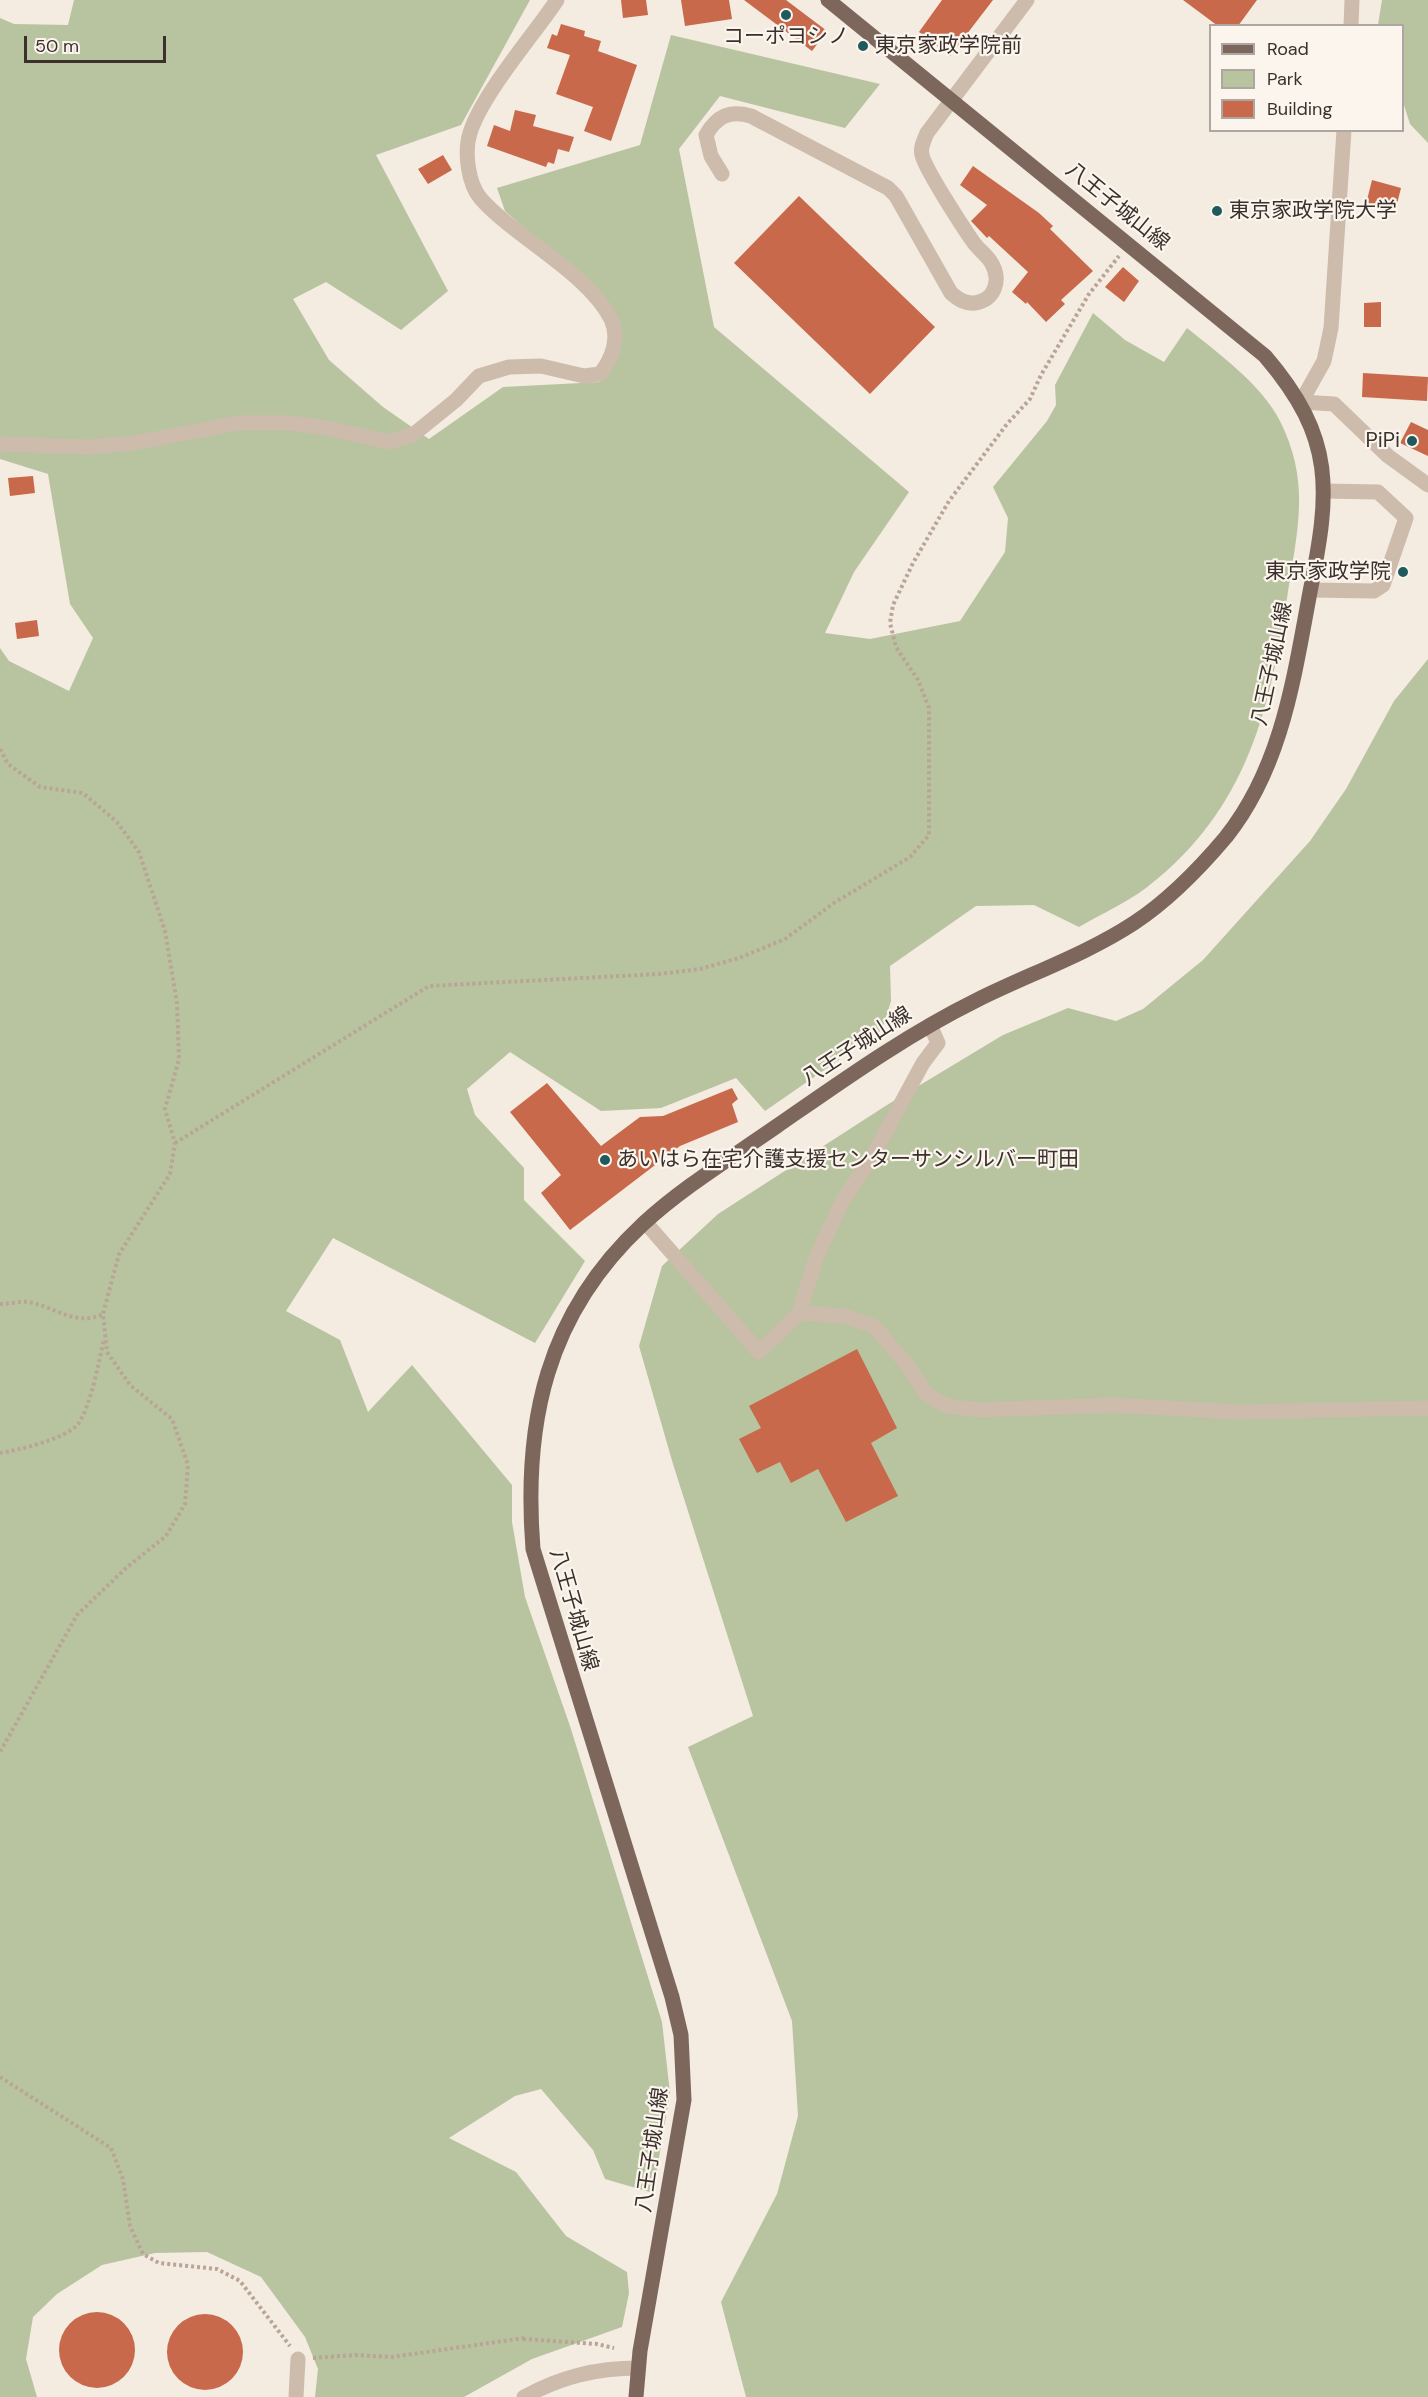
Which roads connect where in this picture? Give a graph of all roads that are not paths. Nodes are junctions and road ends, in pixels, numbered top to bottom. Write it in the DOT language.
graph roads {
  1 [pos="557,0"];
  2 [pos="828,0"];
  3 [pos="1027,0"];
  4 [pos="1352,0"];
  5 [pos="1351,24"];
  6 [pos="953,102"];
  7 [pos="1344,132"];
  8 [pos="722,174"];
  9 [pos="1300,402"];
  10 [pos="0,444"];
  11 [pos="1428,485"];
  12 [pos="1324,491"];
  13 [pos="1311,590"];
  14 [pos="930,1025"];
  15 [pos="645,1222"];
  16 [pos="799,1313"];
  17 [pos="1428,1408"];
  18 [pos="298,2360"];
  19 [pos="638,2368"];
  20 [pos="296,2397"];
  21 [pos="524,2397"];
  22 [pos="636,2397"];
  1 -- 10 [label="street"];
  2 -- 6 [label="main road, 八王子城山線"];
  3 -- 6 [label="street"];
  4 -- 5 [label="street"];
  6 -- 8 [label="street"];
  6 -- 9 [label="main road, 八王子城山線"];
  7 -- 9 [label="street"];
  9 -- 11 [label="street"];
  9 -- 12 [label="main road, 八王子城山線"];
  12 -- 13 [label="main road, 八王子城山線"];
  12 -- 13 [label="street"];
  13 -- 14 [label="main road, 八王子城山線"];
  14 -- 15 [label="main road, 八王子城山線"];
  14 -- 16 [label="street"];
  15 -- 16 [label="street"];
  15 -- 19 [label="main road, 八王子城山線"];
  16 -- 17 [label="street"];
  18 -- 20 [label="street"];
  19 -- 21 [label="street"];
  19 -- 22 [label="main road, 八王子城山線"];
}
